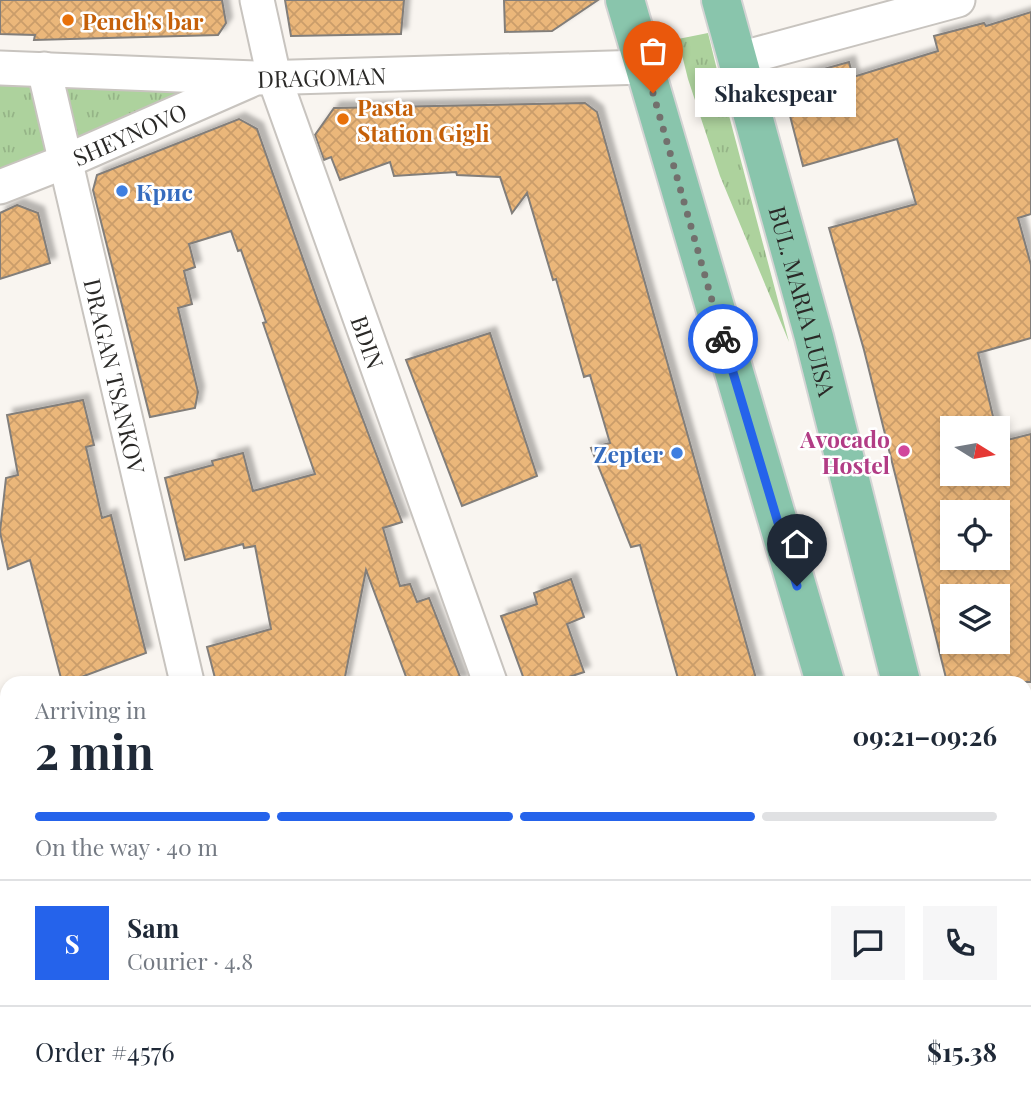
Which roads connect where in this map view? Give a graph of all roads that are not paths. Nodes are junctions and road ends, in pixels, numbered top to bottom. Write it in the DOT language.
graph roads {
  1 [pos="257,0"];
  2 [pos="625,0"];
  3 [pos="721,0"];
  4 [pos="958,0"];
  5 [pos="739,59"];
  6 [pos="645,67"];
  7 [pos="0,68"];
  8 [pos="44,69"];
  9 [pos="266,77"];
  10 [pos="64,162"];
  11 [pos="0,187"];
  12 [pos="186,676"];
  13 [pos="489,676"];
  14 [pos="823,676"];
  15 [pos="899,676"];
  1 -- 9 [label="street, BDIN"];
  2 -- 6 [label="main road"];
  3 -- 5 [label="main road, BUL. MARIA LUISA"];
  4 -- 5 [label="street"];
  5 -- 15 [label="main road, BUL. MARIA LUISA"];
  6 -- 9 [label="street, DRAGOMAN"];
  6 -- 14 [label="main road"];
  7 -- 8 [label="street, DRAGOMAN"];
  8 -- 9 [label="street, DRAGOMAN"];
  8 -- 10 [label="street, DRAGAN TSANKOV"];
  9 -- 10 [label="street, SHEYNOVO"];
  9 -- 13 [label="street, BDIN"];
  10 -- 11 [label="street, SHEYNOVO"];
  10 -- 12 [label="street, DRAGAN TSANKOV"];
}
